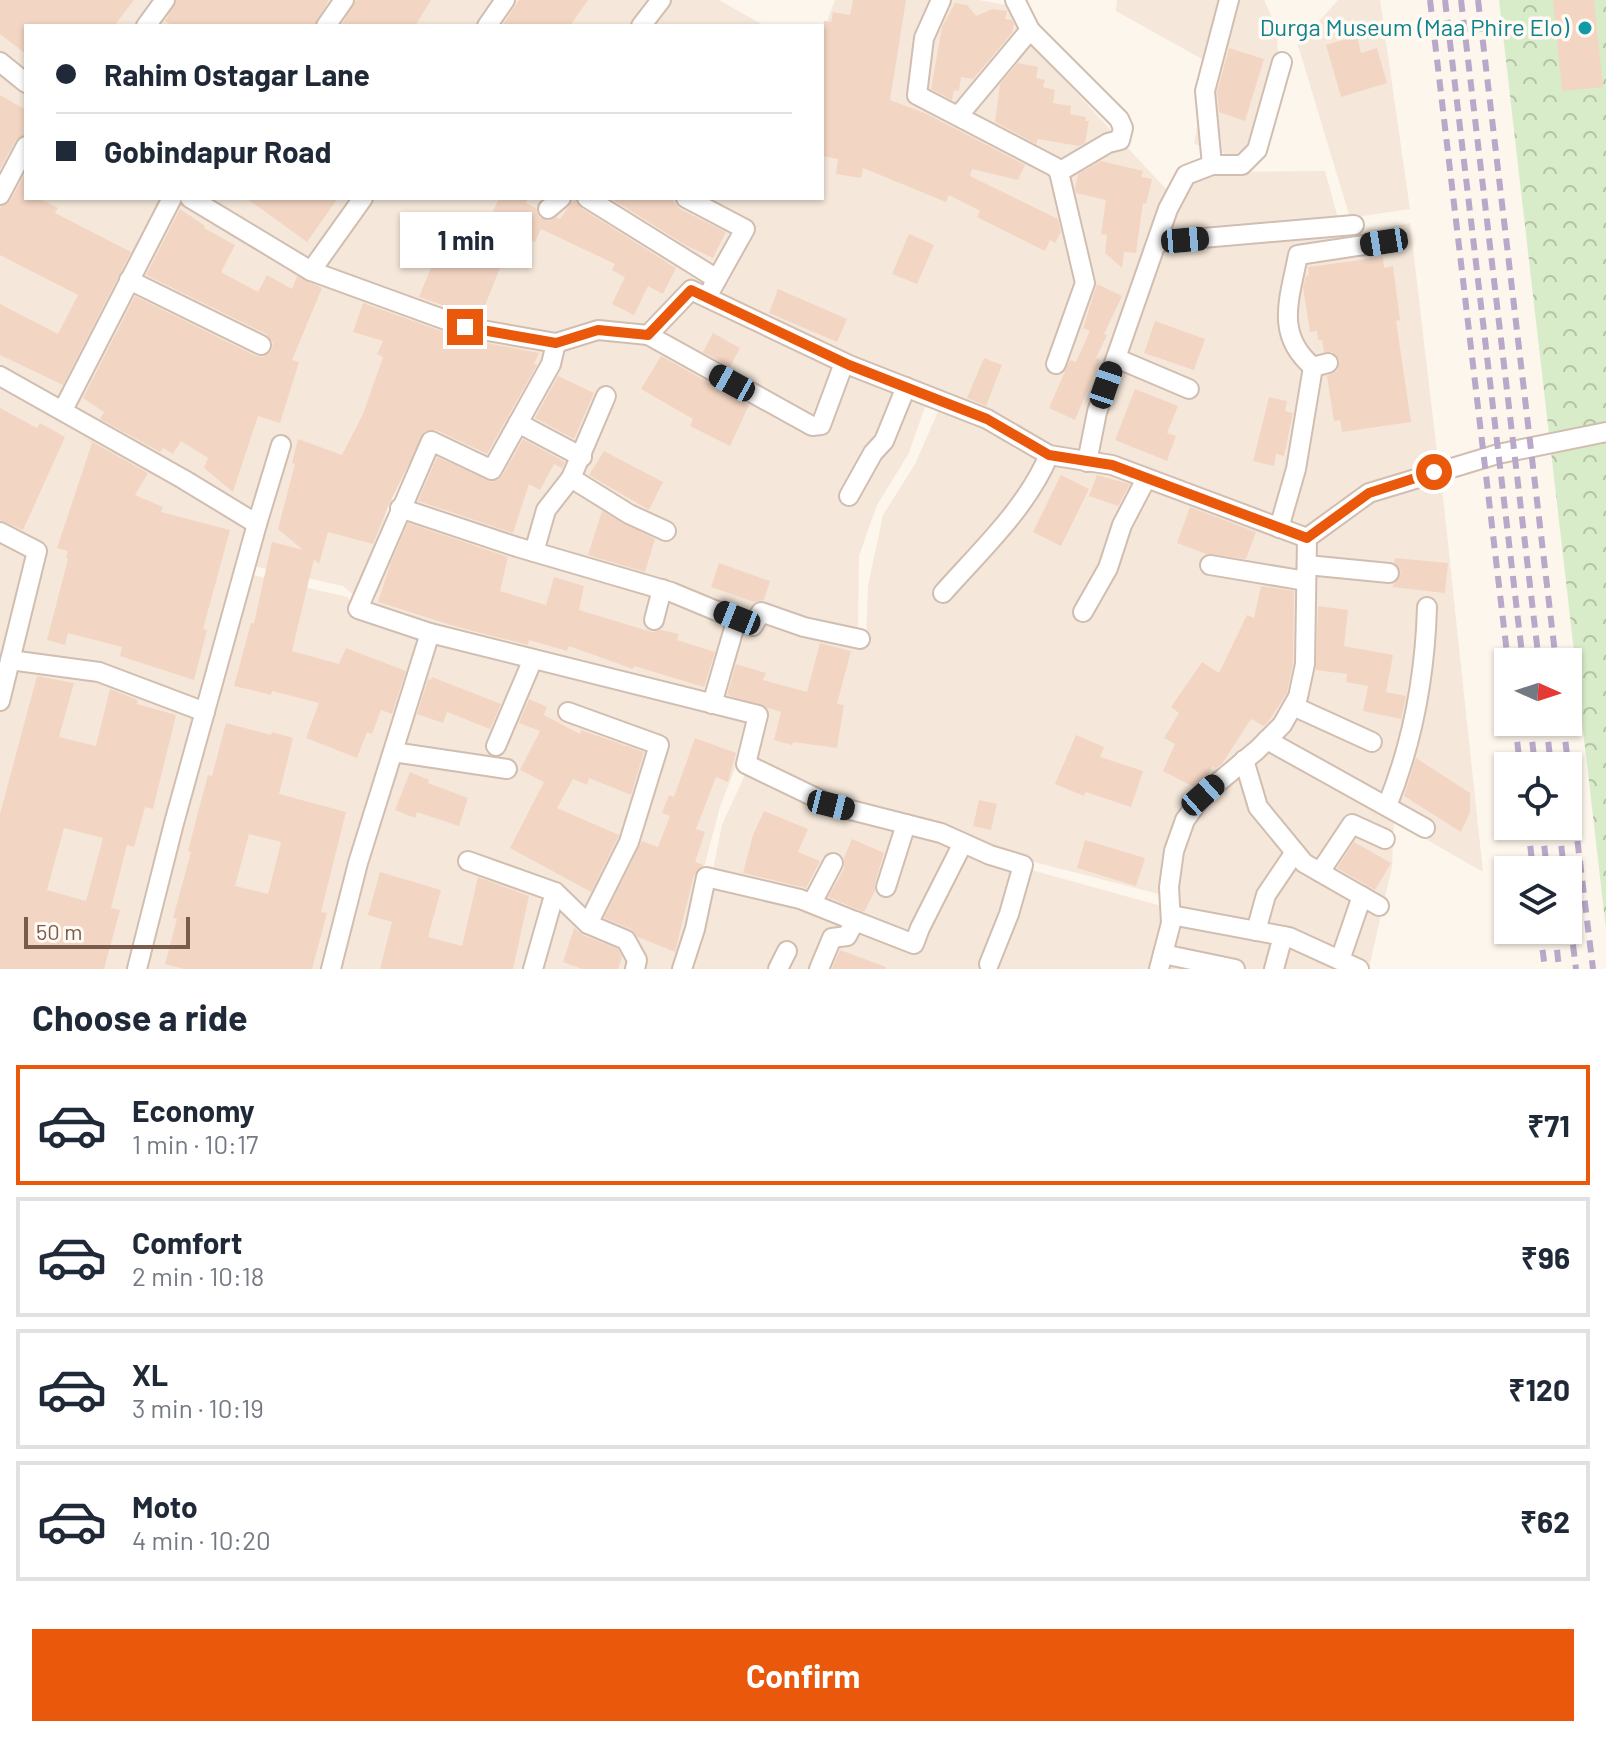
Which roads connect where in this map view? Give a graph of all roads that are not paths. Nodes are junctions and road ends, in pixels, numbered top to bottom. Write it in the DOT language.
graph roads {
  1 [pos="165,0"];
  2 [pos="344,0"];
  3 [pos="505,0"];
  4 [pos="661,0"];
  5 [pos="941,0"];
  6 [pos="1015,0"];
  7 [pos="1229,0"];
  8 [pos="147,24"];
  9 [pos="327,24"];
  10 [pos="488,24"];
  11 [pos="643,24"];
  12 [pos="1030,30"];
  13 [pos="0,62"];
  14 [pos="1282,62"];
  15 [pos="24,81"];
  16 [pos="959,115"];
  17 [pos="24,150"];
  18 [pos="1212,165"];
  19 [pos="1059,172"];
  20 [pos="0,195"];
  21 [pos="171,200"];
  22 [pos="197,200"];
  23 [pos="362,200"];
  24 [pos="590,200"];
  25 [pos="690,200"];
  26 [pos="1354,225"];
  27 [pos="1157,242"];
  28 [pos="1384,242"];
  29 [pos="311,271"];
  30 [pos="717,279"];
  31 [pos="129,280"];
  32 [pos="707,297"];
  33 [pos="648,335"];
  34 [pos="556,343"];
  35 [pos="261,345"];
  36 [pos="1116,358"];
  37 [pos="844,363"];
  38 [pos="1056,364"];
  39 [pos="0,376"];
  40 [pos="906,387"];
  41 [pos="1189,389"];
  42 [pos="606,396"];
  43 [pos="63,410"];
  44 [pos="518,423"];
  45 [pos="1606,432"];
  46 [pos="281,445"];
  47 [pos="1049,455"];
  48 [pos="582,457"];
  49 [pos="1087,462"];
  50 [pos="571,478"];
  51 [pos="1146,479"];
  52 [pos="849,496"];
  53 [pos="400,508"];
  54 [pos="257,524"];
  55 [pos="1279,528"];
  56 [pos="666,531"];
  57 [pos="0,532"];
  58 [pos="1307,538"];
  59 [pos="534,552"];
  60 [pos="1210,565"];
  61 [pos="1306,573"];
  62 [pos="1389,573"];
  63 [pos="662,589"];
  64 [pos="943,593"];
  65 [pos="1427,607"];
  66 [pos="1083,612"];
  67 [pos="737,618"];
  68 [pos="654,620"];
  69 [pos="430,633"];
  70 [pos="860,639"];
  71 [pos="533,659"];
  72 [pos="10,660"];
  73 [pos="0,701"];
  74 [pos="712,704"];
  75 [pos="1293,706"];
  76 [pos="205,712"];
  77 [pos="568,712"];
  78 [pos="1267,740"];
  79 [pos="1372,742"];
  80 [pos="496,746"];
  81 [pos="393,752"];
  82 [pos="1244,760"];
  83 [pos="507,769"];
  84 [pos="1387,806"];
  85 [pos="906,824"];
  86 [pos="1425,828"];
  87 [pos="1385,839"];
  88 [pos="963,843"];
  89 [pos="1295,852"];
  90 [pos="468,861"];
  91 [pos="833,863"];
  92 [pos="1320,872"];
  93 [pos="886,887"];
  94 [pos="555,892"];
  95 [pos="1362,896"];
  96 [pos="812,903"];
  97 [pos="1379,906"];
  98 [pos="1171,915"];
  99 [pos="855,921"];
  100 [pos="588,924"];
  101 [pos="1256,931"];
  102 [pos="1283,936"];
  103 [pos="787,951"];
  104 [pos="1340,960"];
  105 [pos="1161,961"];
  106 [pos="989,964"];
  107 [pos="137,969"];
  108 [pos="331,969"];
  109 [pos="533,969"];
  110 [pos="635,969"];
  111 [pos="682,969"];
  112 [pos="778,969"];
  113 [pos="819,969"];
  114 [pos="1235,969"];
  115 [pos="1274,969"];
  116 [pos="1359,969"];
  1 -- 8 [label="street"];
  2 -- 9 [label="street"];
  3 -- 10 [label="street"];
  4 -- 11 [label="street"];
  5 -- 16 [label="street"];
  6 -- 12 [label="street"];
  7 -- 18 [label="street"];
  12 -- 16 [label="street"];
  12 -- 19 [label="street"];
  13 -- 15 [label="street"];
  14 -- 18 [label="street"];
  16 -- 19 [label="street"];
  17 -- 20 [label="street"];
  18 -- 27 [label="street"];
  19 -- 38 [label="street"];
  21 -- 31 [label="street"];
  22 -- 29 [label="street"];
  23 -- 29 [label="street"];
  24 -- 30 [label="street"];
  25 -- 30 [label="street"];
  26 -- 27 [label="street"];
  27 -- 36 [label="street"];
  28 -- 55 [label="street"];
  29 -- 34 [label="street"];
  30 -- 32 [label="street"];
  31 -- 35 [label="street"];
  31 -- 43 [label="street"];
  32 -- 33 [label="street"];
  32 -- 37 [label="street"];
  33 -- 34 [label="street"];
  33 -- 37 [label="street"];
  34 -- 44 [label="street"];
  36 -- 41 [label="street"];
  36 -- 49 [label="street"];
  37 -- 40 [label="street"];
  39 -- 43 [label="street"];
  40 -- 47 [label="street"];
  40 -- 52 [label="street"];
  42 -- 48 [label="street"];
  43 -- 54 [label="street"];
  44 -- 48 [label="street"];
  44 -- 53 [label="street"];
  45 -- 58 [label="street"];
  46 -- 54 [label="street"];
  47 -- 49 [label="street"];
  47 -- 64 [label="street"];
  48 -- 50 [label="street"];
  49 -- 51 [label="street"];
  50 -- 56 [label="street"];
  50 -- 59 [label="street"];
  51 -- 55 [label="street"];
  51 -- 66 [label="street"];
  53 -- 59 [label="street"];
  53 -- 69 [label="street"];
  54 -- 76 [label="street"];
  55 -- 58 [label="street"];
  57 -- 72 [label="street"];
  58 -- 61 [label="street"];
  59 -- 63 [label="street"];
  60 -- 61 [label="street"];
  61 -- 62 [label="street"];
  61 -- 75 [label="street"];
  63 -- 67 [label="street"];
  63 -- 68 [label="street"];
  65 -- 84 [label="street"];
  67 -- 70 [label="street"];
  67 -- 74 [label="street"];
  69 -- 71 [label="street"];
  69 -- 81 [label="street"];
  71 -- 74 [label="street"];
  71 -- 80 [label="street"];
  72 -- 73 [label="street"];
  72 -- 76 [label="street"];
  74 -- 85 [label="street"];
  75 -- 78 [label="street"];
  75 -- 79 [label="street"];
  76 -- 107 [label="street"];
  77 -- 100 [label="street"];
  78 -- 82 [label="street"];
  78 -- 84 [label="street"];
  81 -- 83 [label="street"];
  81 -- 108 [label="street"];
  82 -- 89 [label="street"];
  82 -- 98 [label="street"];
  84 -- 86 [label="street"];
  85 -- 88 [label="street"];
  85 -- 93 [label="street"];
  87 -- 92 [label="street"];
  88 -- 99 [label="street"];
  88 -- 106 [label="street"];
  89 -- 92 [label="street"];
  89 -- 101 [label="street"];
  90 -- 94 [label="street"];
  91 -- 96 [label="street"];
  92 -- 95 [label="street"];
  94 -- 100 [label="street"];
  94 -- 109 [label="street"];
  95 -- 97 [label="street"];
  95 -- 104 [label="street"];
  96 -- 99 [label="street"];
  96 -- 111 [label="street"];
  98 -- 101 [label="street"];
  98 -- 105 [label="street"];
  99 -- 113 [label="street"];
  100 -- 110 [label="street"];
  101 -- 102 [label="street"];
  102 -- 104 [label="street"];
  102 -- 115 [label="street"];
  103 -- 112 [label="street"];
  104 -- 116 [label="street"];
  105 -- 114 [label="street"];
}
